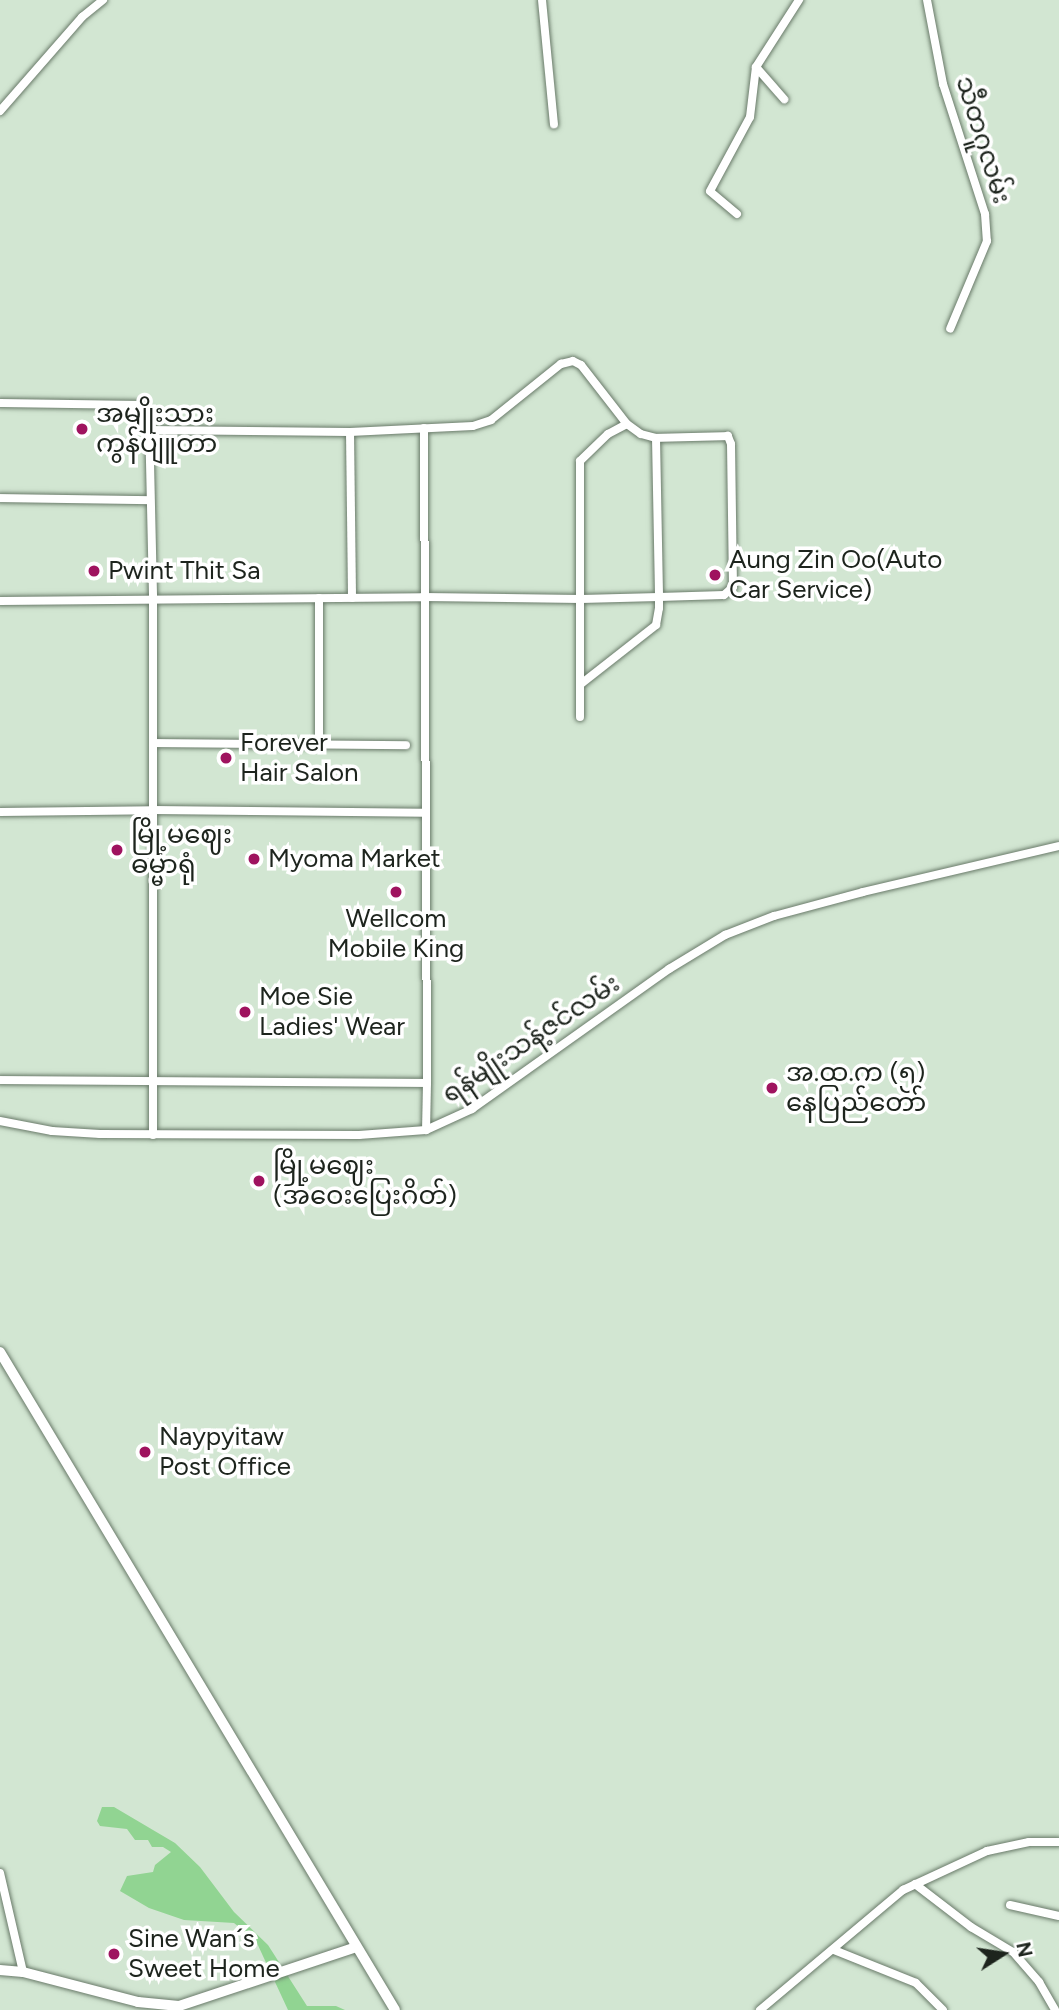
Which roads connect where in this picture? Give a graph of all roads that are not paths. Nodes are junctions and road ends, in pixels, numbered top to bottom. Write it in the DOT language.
graph roads {
  1 [pos="103,0"];
  2 [pos="542,0"];
  3 [pos="799,0"];
  4 [pos="927,0"];
  5 [pos="756,67"];
  6 [pos="784,99"];
  7 [pos="0,111"];
  8 [pos="554,124"];
  9 [pos="737,214"];
  10 [pos="950,329"];
  11 [pos="0,403"];
  12 [pos="627,424"];
  13 [pos="424,428"];
  14 [pos="149,430"];
  15 [pos="350,432"];
  16 [pos="656,438"];
  17 [pos="0,498"];
  18 [pos="150,500"];
  19 [pos="423,597"];
  20 [pos="659,597"];
  21 [pos="319,598"];
  22 [pos="352,598"];
  23 [pos="581,599"];
  24 [pos="153,600"];
  25 [pos="0,601"];
  26 [pos="580,684"];
  27 [pos="580,716"];
  28 [pos="153,743"];
  29 [pos="319,744"];
  30 [pos="405,745"];
  31 [pos="153,810"];
  32 [pos="0,812"];
  33 [pos="424,813"];
  34 [pos="1059,846"];
  35 [pos="0,1080"];
  36 [pos="154,1082"];
  37 [pos="427,1083"];
  38 [pos="0,1121"];
  39 [pos="426,1130"];
  40 [pos="153,1135"];
  41 [pos="0,1352"];
  42 [pos="1059,1842"];
  43 [pos="0,1873"];
  44 [pos="915,1884"];
  45 [pos="1010,1905"];
  46 [pos="1059,1916"];
  47 [pos="356,1947"];
  48 [pos="834,1950"];
  49 [pos="0,1970"];
  50 [pos="23,1972"];
  51 [pos="395,2010"];
  52 [pos="760,2010"];
  53 [pos="943,2010"];
  54 [pos="1055,2010"];
  1 -- 7 [label="street"];
  2 -- 8 [label="street"];
  3 -- 5 [label="street"];
  4 -- 10 [label="street, သီတဂူလမ်း"];
  5 -- 6 [label="street"];
  5 -- 9 [label="street"];
  11 -- 14 [label="street"];
  12 -- 13 [label="street"];
  12 -- 16 [label="street"];
  12 -- 23 [label="street"];
  13 -- 15 [label="street"];
  13 -- 19 [label="street"];
  14 -- 15 [label="street"];
  14 -- 18 [label="street"];
  15 -- 22 [label="street"];
  16 -- 20 [label="street"];
  16 -- 20 [label="street"];
  17 -- 18 [label="street"];
  18 -- 24 [label="street"];
  19 -- 22 [label="street"];
  19 -- 23 [label="street"];
  19 -- 33 [label="street"];
  20 -- 23 [label="street"];
  20 -- 26 [label="street"];
  21 -- 22 [label="street"];
  21 -- 24 [label="street"];
  21 -- 29 [label="street"];
  23 -- 26 [label="street"];
  24 -- 25 [label="street"];
  24 -- 28 [label="street"];
  26 -- 27 [label="street"];
  28 -- 29 [label="street"];
  28 -- 31 [label="street"];
  29 -- 30 [label="street"];
  31 -- 32 [label="street"];
  31 -- 33 [label="street"];
  31 -- 36 [label="street"];
  33 -- 37 [label="street"];
  34 -- 39 [label="street, ရန်မျိုးသန့်ဇင်လမ်း"];
  35 -- 36 [label="street"];
  36 -- 37 [label="street"];
  36 -- 40 [label="street"];
  37 -- 39 [label="street"];
  38 -- 40 [label="street, ရန်မျိုးသန့်ဇင်လမ်း"];
  39 -- 40 [label="street, ရန်မျိုးသန့်ဇင်လမ်း"];
  41 -- 47 [label="highway"];
  42 -- 44 [label="street"];
  43 -- 50 [label="street"];
  44 -- 48 [label="street"];
  44 -- 54 [label="street"];
  45 -- 46 [label="street"];
  47 -- 50 [label="main road"];
  47 -- 51 [label="highway"];
  48 -- 52 [label="street"];
  48 -- 53 [label="street"];
  49 -- 50 [label="main road"];
}
